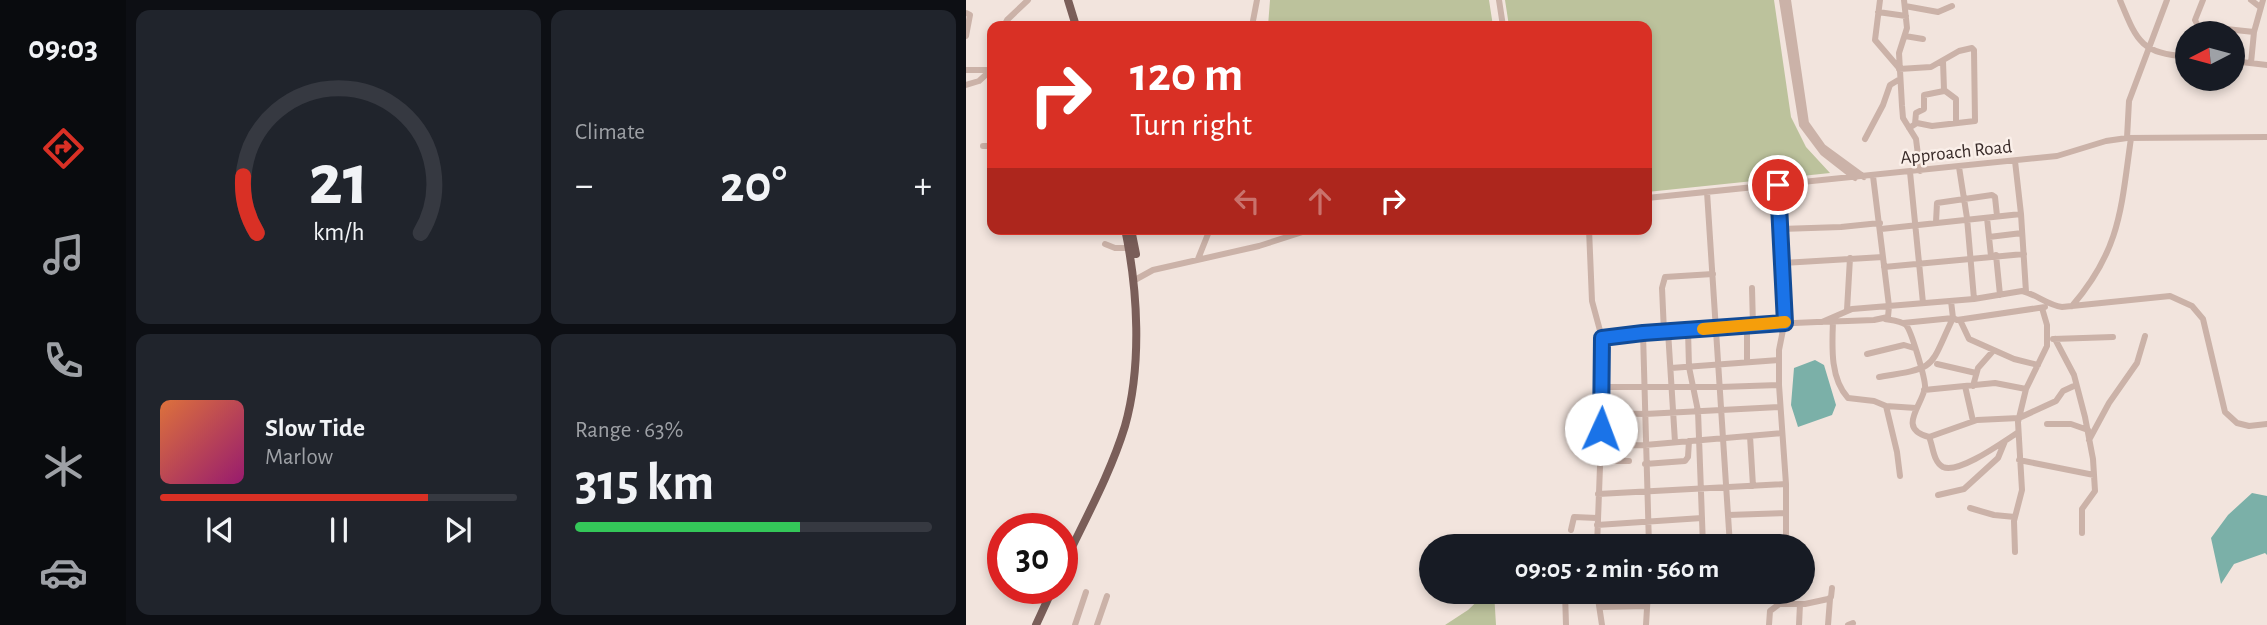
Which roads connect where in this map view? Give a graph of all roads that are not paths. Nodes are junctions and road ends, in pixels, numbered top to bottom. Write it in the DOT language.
graph roads {
  1 [pos="1028,0"];
  2 [pos="1066,0"];
  3 [pos="1257,0"];
  4 [pos="1499,0"];
  5 [pos="1782,0"];
  6 [pos="1788,0"];
  7 [pos="1880,0"];
  8 [pos="2120,0"];
  9 [pos="2157,0"];
  10 [pos="2167,0"];
  11 [pos="2203,0"];
  12 [pos="2251,0"];
  13 [pos="1904,3"];
  14 [pos="2261,3"];
  15 [pos="1952,6"];
  16 [pos="2163,11"];
  17 [pos="1878,12"];
  18 [pos="966,13"];
  19 [pos="1906,16"];
  20 [pos="1006,21"];
  21 [pos="1072,21"];
  22 [pos="1253,21"];
  23 [pos="1502,21"];
  24 [pos="2257,21"];
  25 [pos="2267,22"];
  26 [pos="2254,32"];
  27 [pos="966,36"];
  28 [pos="1905,36"];
  29 [pos="1923,39"];
  30 [pos="2149,50"];
  31 [pos="2175,55"];
  32 [pos="1944,61"];
  33 [pos="2245,62"];
  34 [pos="2251,63"];
  35 [pos="2267,65"];
  36 [pos="966,68"];
  37 [pos="1899,68"];
  38 [pos="987,70"];
  39 [pos="987,74"];
  40 [pos="1900,79"];
  41 [pos="967,85"];
  42 [pos="1944,91"];
  43 [pos="966,93"];
  44 [pos="1956,123"];
  45 [pos="1912,126"];
  46 [pos="2267,137"];
  47 [pos="2129,138"];
  48 [pos="1865,139"];
  49 [pos="983,146"];
  50 [pos="987,146"];
  51 [pos="2015,161"];
  52 [pos="1959,167"];
  53 [pos="1920,171"];
  54 [pos="1910,172"];
  55 [pos="1873,176"];
  56 [pos="1865,177"];
  57 [pos="1855,178"];
  58 [pos="1778,185"];
  59 [pos="1707,192"];
  60 [pos="1652,198"];
  61 [pos="1965,200"];
  62 [pos="2021,214"];
  63 [pos="1997,216"];
  64 [pos="1967,218"];
  65 [pos="1987,218"];
  66 [pos="1936,222"];
  67 [pos="1915,225"];
  68 [pos="1880,226"];
  69 [pos="1781,229"];
  70 [pos="2022,233"];
  71 [pos="1126,235"];
  72 [pos="1131,235"];
  73 [pos="1208,235"];
  74 [pos="1297,235"];
  75 [pos="1588,235"];
  76 [pos="1989,237"];
  77 [pos="1105,244"];
  78 [pos="1129,248"];
  79 [pos="2024,254"];
  80 [pos="1994,256"];
  81 [pos="1884,257"];
  82 [pos="1970,257"];
  83 [pos="1198,258"];
  84 [pos="1850,258"];
  85 [pos="1783,263"];
  86 [pos="1918,264"];
  87 [pos="1884,267"];
  88 [pos="1713,274"];
  89 [pos="1135,279"];
  90 [pos="1752,288"];
  91 [pos="2026,292"];
  92 [pos="2000,295"];
  93 [pos="1974,299"];
  94 [pos="1951,301"];
  95 [pos="1923,303"];
  96 [pos="1889,306"];
  97 [pos="2054,306"];
  98 [pos="2072,306"];
  99 [pos="2042,307"];
  100 [pos="1847,310"];
  101 [pos="1885,319"];
  102 [pos="1957,319"];
  103 [pos="1833,321"];
  104 [pos="1822,322"];
  105 [pos="1785,323"];
  106 [pos="1902,323"];
  107 [pos="1750,326"];
  108 [pos="1716,329"];
  109 [pos="1688,330"];
  110 [pos="1666,331"];
  111 [pos="1643,333"];
  112 [pos="2145,336"];
  113 [pos="2113,337"];
  114 [pos="1602,338"];
  115 [pos="2051,339"];
  116 [pos="1914,348"];
  117 [pos="1993,351"];
  118 [pos="1867,354"];
  119 [pos="1779,360"];
  120 [pos="1747,362"];
  121 [pos="1718,364"];
  122 [pos="1937,364"];
  123 [pos="2038,365"];
  124 [pos="1689,367"];
  125 [pos="1671,368"];
  126 [pos="1923,369"];
  127 [pos="1976,373"];
  128 [pos="1879,377"];
  129 [pos="1779,385"];
  130 [pos="2076,385"];
  131 [pos="1969,386"];
  132 [pos="1603,387"];
  133 [pos="1645,387"];
  134 [pos="1693,387"];
  135 [pos="1720,387"];
  136 [pos="1673,388"];
  137 [pos="2026,389"];
  138 [pos="1924,390"];
  139 [pos="1886,406"];
  140 [pos="1779,407"];
  141 [pos="1916,408"];
  142 [pos="1722,409"];
  143 [pos="1698,411"];
  144 [pos="1674,412"];
  145 [pos="1602,413"];
  146 [pos="1645,414"];
  147 [pos="2019,418"];
  148 [pos="1973,421"];
  149 [pos="2047,424"];
  150 [pos="2267,424"];
  151 [pos="2088,430"];
  152 [pos="1782,433"];
  153 [pos="2017,433"];
  154 [pos="1750,436"];
  155 [pos="1929,437"];
  156 [pos="1724,438"];
  157 [pos="1699,440"];
  158 [pos="2089,440"];
  159 [pos="1689,441"];
  160 [pos="2005,441"];
  161 [pos="1675,442"];
  162 [pos="1645,445"];
  163 [pos="1601,446"];
  164 [pos="2019,460"];
  165 [pos="1600,461"];
  166 [pos="1629,461"];
  167 [pos="1646,464"];
  168 [pos="2094,475"];
  169 [pos="1900,476"];
  170 [pos="1786,484"];
  171 [pos="1753,486"];
  172 [pos="1727,487"];
  173 [pos="1700,489"];
  174 [pos="1647,491"];
  175 [pos="1598,494"];
  176 [pos="1938,495"];
  177 [pos="1970,508"];
  178 [pos="1786,513"];
  179 [pos="1728,515"];
  180 [pos="2015,517"];
  181 [pos="1702,519"];
  182 [pos="1597,522"];
  183 [pos="1649,522"];
  184 [pos="1571,530"];
  185 [pos="2082,533"];
  186 [pos="1078,534"];
  187 [pos="1597,534"];
  188 [pos="1649,534"];
  189 [pos="1703,534"];
  190 [pos="1729,534"];
  191 [pos="1786,534"];
  192 [pos="2015,552"];
  193 [pos="1832,588"];
  194 [pos="1086,592"];
  195 [pos="1107,596"];
  196 [pos="1830,599"];
  197 [pos="1815,602"];
  198 [pos="1046,604"];
  199 [pos="1565,604"];
  200 [pos="1599,604"];
  201 [pos="1777,604"];
  202 [pos="1800,604"];
  203 [pos="1647,606"];
  204 [pos="1600,607"];
  205 [pos="1036,625"];
  206 [pos="1076,625"];
  207 [pos="1097,625"];
  208 [pos="1566,625"];
  209 [pos="1602,625"];
  210 [pos="1646,625"];
  211 [pos="1769,625"];
  212 [pos="1799,625"];
  213 [pos="1828,625"];
  1 -- 20 [label="street"];
  2 -- 21 [label="main road"];
  3 -- 22 [label="street"];
  4 -- 23 [label="street"];
  5 -- 57 [label="street"];
  6 -- 56 [label="street"];
  7 -- 17 [label="street"];
  8 -- 30 [label="street"];
  9 -- 16 [label="street"];
  10 -- 16 [label="street"];
  11 -- 26 [label="street"];
  12 -- 14 [label="street"];
  13 -- 15 [label="street"];
  13 -- 19 [label="street"];
  14 -- 24 [label="street"];
  16 -- 30 [label="street"];
  17 -- 19 [label="street"];
  17 -- 37 [label="street"];
  18 -- 27 [label="street"];
  19 -- 28 [label="street"];
  24 -- 25 [label="street"];
  24 -- 26 [label="street"];
  26 -- 34 [label="street"];
  28 -- 29 [label="street"];
  28 -- 37 [label="street"];
  30 -- 31 [label="street"];
  30 -- 47 [label="street"];
  32 -- 37 [label="street"];
  32 -- 42 [label="street"];
  32 -- 44 [label="street"];
  33 -- 34 [label="street"];
  34 -- 35 [label="street"];
  36 -- 38 [label="street"];
  37 -- 40 [label="street"];
  39 -- 41 [label="street"];
  40 -- 45 [label="street"];
  40 -- 48 [label="street"];
  41 -- 43 [label="street"];
  42 -- 44 [label="street"];
  42 -- 45 [label="street"];
  44 -- 45 [label="street"];
  45 -- 53 [label="street"];
  46 -- 47 [label="street, Approach Road"];
  47 -- 51 [label="street, Approach Road"];
  47 -- 98 [label="street"];
  49 -- 50 [label="street"];
  51 -- 52 [label="street, Approach Road"];
  51 -- 62 [label="street"];
  52 -- 53 [label="street, Approach Road"];
  52 -- 61 [label="street"];
  53 -- 54 [label="street, Approach Road"];
  54 -- 55 [label="street, Approach Road"];
  54 -- 67 [label="street"];
  55 -- 56 [label="street, Approach Road"];
  55 -- 68 [label="street"];
  56 -- 57 [label="street, Approach Road"];
  57 -- 58 [label="street, Approach Road"];
  58 -- 59 [label="street, Approach Road"];
  58 -- 69 [label="street"];
  59 -- 60 [label="street, Approach Road"];
  59 -- 88 [label="street"];
  61 -- 63 [label="street"];
  61 -- 64 [label="street"];
  61 -- 66 [label="street"];
  62 -- 63 [label="street"];
  62 -- 70 [label="street"];
  63 -- 65 [label="street"];
  64 -- 65 [label="street"];
  64 -- 66 [label="street"];
  64 -- 82 [label="street"];
  65 -- 76 [label="street"];
  66 -- 67 [label="street"];
  67 -- 68 [label="street"];
  67 -- 86 [label="street"];
  68 -- 69 [label="street"];
  68 -- 81 [label="street"];
  69 -- 85 [label="street"];
  70 -- 76 [label="street"];
  70 -- 79 [label="street"];
  71 -- 78 [label="main road"];
  72 -- 89 [label="main road"];
  73 -- 83 [label="street"];
  74 -- 83 [label="street"];
  75 -- 114 [label="street"];
  76 -- 80 [label="street"];
  77 -- 78 [label="street"];
  78 -- 89 [label="main road"];
  79 -- 80 [label="street"];
  79 -- 91 [label="street"];
  80 -- 82 [label="street"];
  80 -- 92 [label="street"];
  81 -- 84 [label="street"];
  81 -- 87 [label="street"];
  82 -- 86 [label="street"];
  82 -- 93 [label="street"];
  83 -- 89 [label="street"];
  84 -- 85 [label="street"];
  84 -- 100 [label="street"];
  85 -- 105 [label="street"];
  86 -- 87 [label="street"];
  86 -- 95 [label="street"];
  87 -- 96 [label="street"];
  88 -- 108 [label="street"];
  88 -- 110 [label="street"];
  89 -- 186 [label="main road"];
  90 -- 107 [label="street"];
  91 -- 92 [label="street"];
  91 -- 97 [label="street"];
  92 -- 93 [label="street"];
  93 -- 94 [label="street"];
  94 -- 95 [label="street"];
  94 -- 102 [label="street"];
  95 -- 96 [label="street"];
  96 -- 100 [label="street"];
  96 -- 101 [label="street"];
  97 -- 98 [label="street"];
  97 -- 99 [label="street"];
  98 -- 150 [label="street"];
  99 -- 102 [label="street"];
  99 -- 115 [label="street"];
  100 -- 104 [label="street"];
  101 -- 103 [label="street"];
  101 -- 106 [label="street"];
  102 -- 106 [label="street"];
  102 -- 117 [label="street"];
  102 -- 126 [label="street"];
  103 -- 104 [label="street"];
  103 -- 139 [label="street"];
  104 -- 105 [label="street"];
  105 -- 107 [label="street"];
  105 -- 119 [label="street"];
  106 -- 116 [label="street"];
  107 -- 108 [label="street"];
  107 -- 120 [label="street"];
  108 -- 109 [label="street"];
  108 -- 121 [label="street"];
  109 -- 110 [label="street"];
  109 -- 124 [label="street"];
  110 -- 111 [label="street"];
  110 -- 125 [label="street"];
  111 -- 114 [label="street"];
  111 -- 133 [label="street"];
  112 -- 158 [label="street"];
  113 -- 115 [label="street"];
  114 -- 132 [label="street"];
  115 -- 123 [label="street"];
  115 -- 130 [label="street"];
  116 -- 118 [label="street"];
  116 -- 126 [label="street"];
  117 -- 123 [label="street"];
  117 -- 127 [label="street"];
  119 -- 120 [label="street"];
  119 -- 129 [label="street"];
  120 -- 121 [label="street"];
  121 -- 124 [label="street"];
  121 -- 135 [label="street"];
  122 -- 127 [label="street"];
  123 -- 137 [label="street"];
  124 -- 125 [label="street"];
  124 -- 134 [label="street"];
  125 -- 136 [label="street"];
  126 -- 128 [label="street"];
  126 -- 138 [label="street"];
  127 -- 131 [label="street"];
  129 -- 135 [label="street"];
  129 -- 140 [label="street"];
  130 -- 147 [label="street"];
  130 -- 151 [label="street"];
  131 -- 137 [label="street"];
  131 -- 138 [label="street"];
  131 -- 148 [label="street"];
  132 -- 133 [label="street"];
  132 -- 145 [label="street"];
  133 -- 136 [label="street"];
  133 -- 146 [label="street"];
  134 -- 135 [label="street"];
  134 -- 136 [label="street"];
  134 -- 143 [label="street"];
  135 -- 142 [label="street"];
  136 -- 144 [label="street"];
  137 -- 147 [label="street"];
  138 -- 141 [label="street"];
  139 -- 141 [label="street"];
  139 -- 169 [label="street"];
  140 -- 142 [label="street"];
  140 -- 152 [label="street"];
  141 -- 155 [label="street"];
  142 -- 143 [label="street"];
  142 -- 156 [label="street"];
  143 -- 144 [label="street"];
  143 -- 157 [label="street"];
  144 -- 146 [label="street"];
  144 -- 161 [label="street"];
  145 -- 146 [label="street"];
  145 -- 163 [label="street"];
  146 -- 162 [label="street"];
  147 -- 148 [label="street"];
  147 -- 153 [label="street"];
  148 -- 155 [label="street"];
  149 -- 151 [label="street"];
  151 -- 158 [label="street"];
  152 -- 154 [label="street"];
  152 -- 170 [label="street"];
  153 -- 160 [label="street"];
  153 -- 164 [label="street"];
  154 -- 156 [label="street"];
  154 -- 171 [label="street"];
  155 -- 160 [label="street"];
  156 -- 157 [label="street"];
  156 -- 172 [label="street"];
  157 -- 159 [label="street"];
  157 -- 173 [label="street"];
  158 -- 168 [label="street"];
  159 -- 161 [label="street"];
  159 -- 167 [label="street"];
  160 -- 176 [label="street"];
  161 -- 162 [label="street"];
  162 -- 163 [label="street"];
  162 -- 167 [label="street"];
  163 -- 165 [label="street"];
  164 -- 168 [label="street"];
  164 -- 180 [label="street"];
  165 -- 166 [label="street"];
  165 -- 175 [label="street"];
  167 -- 174 [label="street"];
  168 -- 185 [label="street"];
  170 -- 171 [label="street"];
  170 -- 178 [label="street"];
  171 -- 172 [label="street"];
  172 -- 173 [label="street"];
  172 -- 179 [label="street"];
  173 -- 174 [label="street"];
  173 -- 181 [label="street"];
  174 -- 175 [label="street"];
  174 -- 183 [label="street"];
  175 -- 182 [label="street"];
  177 -- 180 [label="street"];
  178 -- 179 [label="street"];
  178 -- 191 [label="street"];
  179 -- 190 [label="street"];
  180 -- 192 [label="street"];
  181 -- 183 [label="street"];
  181 -- 189 [label="street"];
  182 -- 183 [label="street"];
  182 -- 184 [label="street"];
  182 -- 187 [label="street"];
  183 -- 188 [label="street"];
  193 -- 196 [label="street"];
  194 -- 206 [label="street"];
  195 -- 207 [label="street"];
  196 -- 197 [label="street"];
  196 -- 213 [label="street"];
  198 -- 205 [label="main road"];
  199 -- 208 [label="street"];
  200 -- 204 [label="street"];
  201 -- 211 [label="street"];
  202 -- 212 [label="street"];
  203 -- 204 [label="street"];
  203 -- 210 [label="street"];
  204 -- 209 [label="street"];
}
